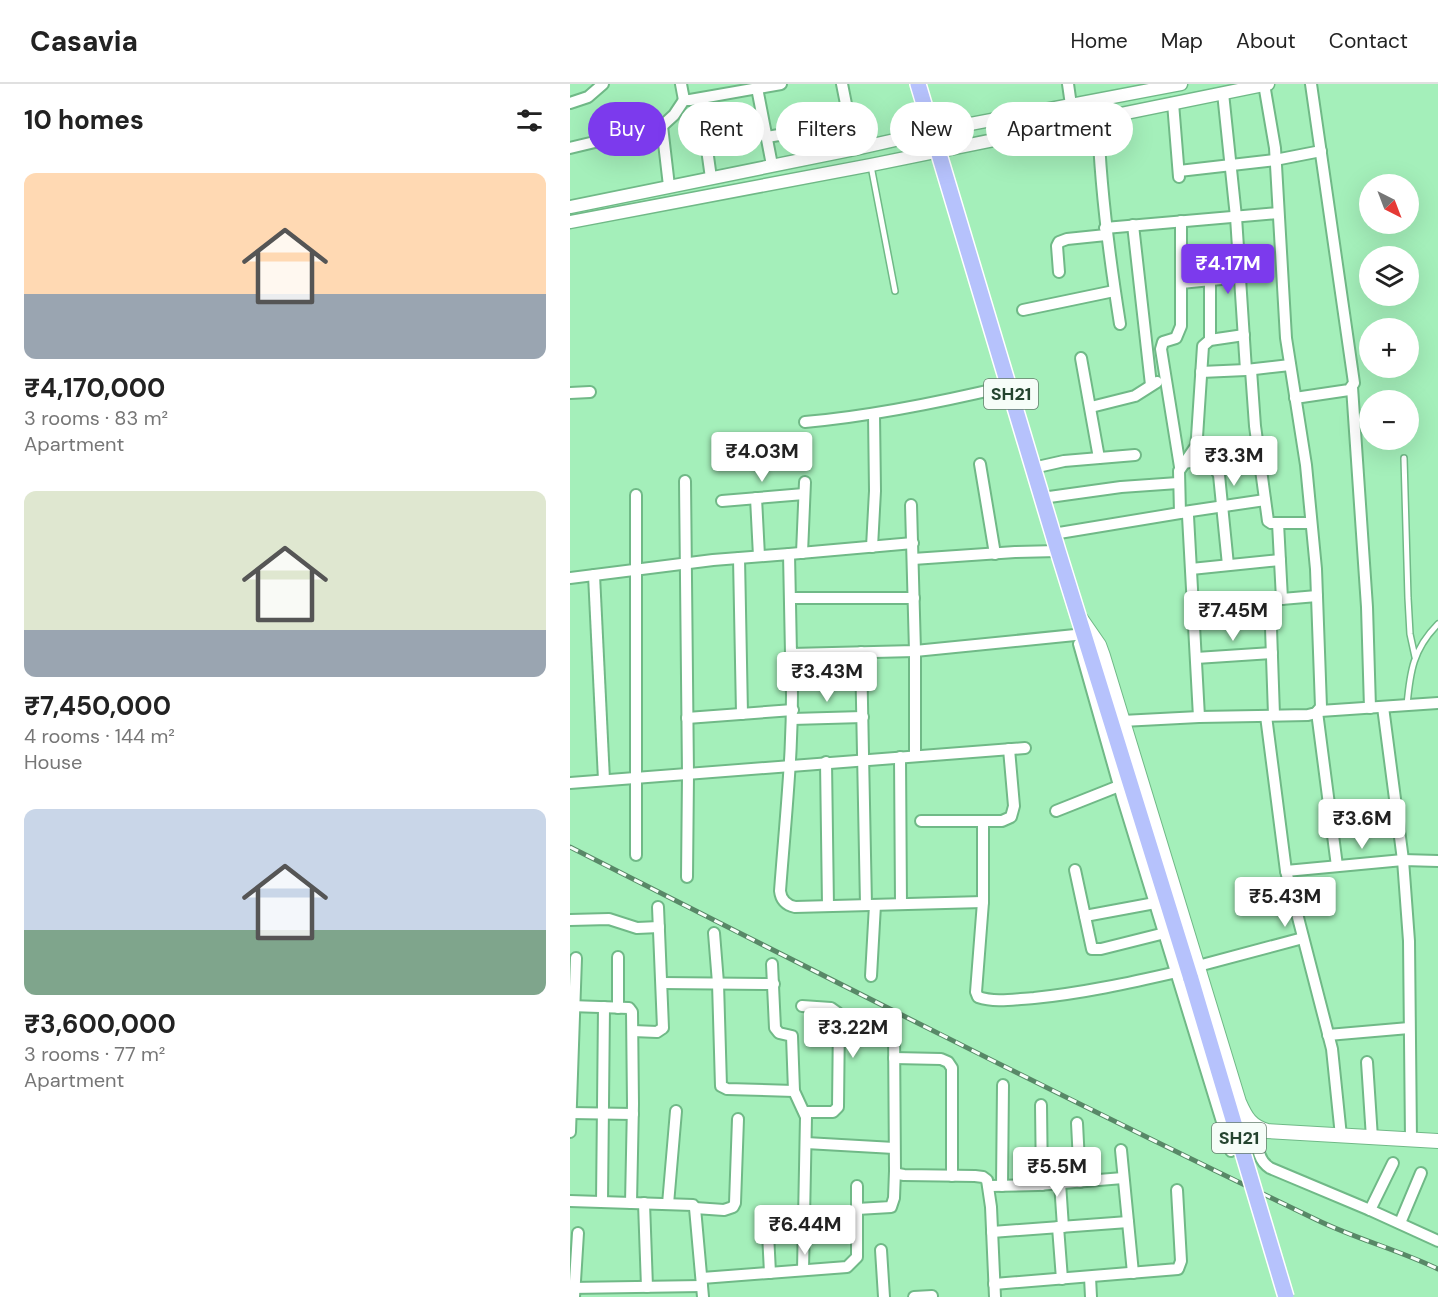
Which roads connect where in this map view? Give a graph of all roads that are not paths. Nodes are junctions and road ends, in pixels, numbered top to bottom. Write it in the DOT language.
graph roads {
  1 [pos="603,84"];
  2 [pos="681,84"];
  3 [pos="781,84"];
  4 [pos="842,84"];
  5 [pos="918,84"];
  6 [pos="1068,84"];
  7 [pos="1181,84"];
  8 [pos="1265,84"];
  9 [pos="1311,84"];
  10 [pos="1166,86"];
  11 [pos="744,87"];
  12 [pos="757,88"];
  13 [pos="1119,90"];
  14 [pos="1223,93"];
  15 [pos="700,99"];
  16 [pos="684,100"];
  17 [pos="846,102"];
  18 [pos="923,102"];
  19 [pos="1071,102"];
  20 [pos="1081,102"];
  21 [pos="570,103"];
  22 [pos="1173,103"];
  23 [pos="1133,111"];
  24 [pos="666,122"];
  25 [pos="776,135"];
  26 [pos="767,137"];
  27 [pos="588,144"];
  28 [pos="570,148"];
  29 [pos="1321,151"];
  30 [pos="666,156"];
  31 [pos="819,156"];
  32 [pos="895,156"];
  33 [pos="939,156"];
  34 [pos="1099,156"];
  35 [pos="1275,159"];
  36 [pos="772,165"];
  37 [pos="871,165"];
  38 [pos="1231,165"];
  39 [pos="711,178"];
  40 [pos="669,186"];
  41 [pos="570,207"];
  42 [pos="1278,213"];
  43 [pos="1236,217"];
  44 [pos="1181,221"];
  45 [pos="570,222"];
  46 [pos="1133,225"];
  47 [pos="1106,231"];
  48 [pos="1059,272"];
  49 [pos="1240,277"];
  50 [pos="1210,281"];
  51 [pos="1181,283"];
  52 [pos="895,291"];
  53 [pos="1114,291"];
  54 [pos="1023,310"];
  55 [pos="1120,324"];
  56 [pos="1244,335"];
  57 [pos="1210,340"];
  58 [pos="1081,358"];
  59 [pos="1290,365"];
  60 [pos="1249,370"];
  61 [pos="1202,372"];
  62 [pos="1166,379"];
  63 [pos="1151,385"];
  64 [pos="1008,386"];
  65 [pos="1353,387"];
  66 [pos="570,393"];
  67 [pos="590,393"];
  68 [pos="1295,398"];
  69 [pos="1091,407"];
  70 [pos="874,414"];
  71 [pos="804,422"];
  72 [pos="1135,455"];
  73 [pos="1099,458"];
  74 [pos="1404,458"];
  75 [pos="980,464"];
  76 [pos="1182,465"];
  77 [pos="1033,468"];
  78 [pos="685,482"];
  79 [pos="1178,483"];
  80 [pos="636,495"];
  81 [pos="756,498"];
  82 [pos="1042,498"];
  83 [pos="1264,500"];
  84 [pos="722,501"];
  85 [pos="911,505"];
  86 [pos="1222,505"];
  87 [pos="1182,512"];
  88 [pos="1311,522"];
  89 [pos="1278,523"];
  90 [pos="1053,534"];
  91 [pos="913,543"];
  92 [pos="873,547"];
  93 [pos="1058,551"];
  94 [pos="802,553"];
  95 [pos="789,554"];
  96 [pos="995,554"];
  97 [pos="759,556"];
  98 [pos="739,558"];
  99 [pos="913,559"];
  100 [pos="1280,560"];
  101 [pos="685,564"];
  102 [pos="1228,565"];
  103 [pos="1191,569"];
  104 [pos="636,570"];
  105 [pos="594,575"];
  106 [pos="570,578"];
  107 [pos="1317,596"];
  108 [pos="791,598"];
  109 [pos="914,598"];
  110 [pos="1282,598"];
  111 [pos="1270,599"];
  112 [pos="1246,602"];
  113 [pos="1241,617"];
  114 [pos="1194,618"];
  115 [pos="1438,624"];
  116 [pos="1083,632"];
  117 [pos="915,651"];
  118 [pos="861,652"];
  119 [pos="1272,653"];
  120 [pos="791,654"];
  121 [pos="1415,657"];
  122 [pos="1196,658"];
  123 [pos="1438,703"];
  124 [pos="1407,705"];
  125 [pos="1383,707"];
  126 [pos="1370,708"];
  127 [pos="1319,712"];
  128 [pos="742,714"];
  129 [pos="793,714"];
  130 [pos="1270,715"];
  131 [pos="863,717"];
  132 [pos="1199,717"];
  133 [pos="687,718"];
  134 [pos="1122,721"];
  135 [pos="1024,748"];
  136 [pos="1009,749"];
  137 [pos="915,756"];
  138 [pos="900,757"];
  139 [pos="864,759"];
  140 [pos="826,762"];
  141 [pos="791,766"];
  142 [pos="688,775"];
  143 [pos="637,779"];
  144 [pos="604,780"];
  145 [pos="570,783"];
  146 [pos="1119,786"];
  147 [pos="1056,811"];
  148 [pos="921,821"];
  149 [pos="983,821"];
  150 [pos="636,855"];
  151 [pos="1403,860"];
  152 [pos="1438,861"];
  153 [pos="1337,866"];
  154 [pos="1075,870"];
  155 [pos="1286,871"];
  156 [pos="687,877"];
  157 [pos="983,902"];
  158 [pos="1155,903"];
  159 [pos="901,904"];
  160 [pos="871,905"];
  161 [pos="828,906"];
  162 [pos="658,907"];
  163 [pos="1085,916"];
  164 [pos="570,920"];
  165 [pos="659,927"];
  166 [pos="714,933"];
  167 [pos="1165,933"];
  168 [pos="1303,938"];
  169 [pos="618,957"];
  170 [pos="576,958"];
  171 [pos="772,964"];
  172 [pos="1198,966"];
  173 [pos="1177,972"];
  174 [pos="871,976"];
  175 [pos="662,983"];
  176 [pos="718,983"];
  177 [pos="774,984"];
  178 [pos="572,1006"];
  179 [pos="802,1006"];
  180 [pos="604,1007"];
  181 [pos="618,1008"];
  182 [pos="1409,1028"];
  183 [pos="894,1030"];
  184 [pos="633,1031"];
  185 [pos="1329,1035"];
  186 [pos="894,1058"];
  187 [pos="1367,1062"];
  188 [pos="1003,1085"];
  189 [pos="794,1091"];
  190 [pos="1041,1105"];
  191 [pos="676,1110"];
  192 [pos="805,1112"];
  193 [pos="570,1113"];
  194 [pos="603,1113"];
  195 [pos="633,1114"];
  196 [pos="738,1119"];
  197 [pos="1077,1123"];
  198 [pos="1256,1128"];
  199 [pos="570,1132"];
  200 [pos="1341,1136"];
  201 [pos="1371,1138"];
  202 [pos="1411,1140"];
  203 [pos="1438,1141"];
  204 [pos="806,1143"];
  205 [pos="894,1148"];
  206 [pos="1121,1150"];
  207 [pos="1231,1151"];
  208 [pos="1393,1163"];
  209 [pos="895,1171"];
  210 [pos="1421,1173"];
  211 [pos="952,1176"];
  212 [pos="1123,1178"];
  213 [pos="1080,1182"];
  214 [pos="1060,1183"];
  215 [pos="1042,1185"];
  216 [pos="857,1186"];
  217 [pos="989,1186"];
  218 [pos="1002,1186"];
  219 [pos="1177,1190"];
  220 [pos="570,1201"];
  221 [pos="602,1202"];
  222 [pos="631,1203"];
  223 [pos="644,1203"];
  224 [pos="668,1204"];
  225 [pos="695,1209"];
  226 [pos="857,1209"];
  227 [pos="1370,1210"];
  228 [pos="804,1220"];
  229 [pos="1128,1222"];
  230 [pos="1400,1223"];
  231 [pos="1060,1227"];
  232 [pos="992,1232"];
  233 [pos="579,1233"];
  234 [pos="1438,1241"];
  235 [pos="881,1250"];
  236 [pos="803,1270"];
  237 [pos="771,1272"];
  238 [pos="1133,1273"];
  239 [pos="1090,1276"];
  240 [pos="1062,1279"];
  241 [pos="994,1284"];
  242 [pos="702,1287"];
  243 [pos="652,1290"];
  244 [pos="573,1291"];
  245 [pos="932,1296"];
  246 [pos="884,1297"];
  247 [pos="914,1297"];
  248 [pos="995,1297"];
  249 [pos="1091,1297"];
  250 [pos="1286,1297"];
  1 -- 21 [label="street"];
  2 -- 16 [label="street"];
  3 -- 12 [label="street"];
  4 -- 17 [label="street"];
  5 -- 18 [label="main road, SH21"];
  6 -- 19 [label="street"];
  7 -- 10 [label="street"];
  8 -- 14 [label="street"];
  8 -- 35 [label="street"];
  9 -- 29 [label="street"];
  10 -- 13 [label="street"];
  11 -- 12 [label="street"];
  11 -- 15 [label="street"];
  12 -- 26 [label="street"];
  13 -- 20 [label="street"];
  14 -- 22 [label="street"];
  14 -- 38 [label="street"];
  15 -- 16 [label="street"];
  15 -- 39 [label="street"];
  16 -- 24 [label="street"];
  22 -- 23 [label="street"];
  22 -- 38 [label="street"];
  25 -- 26 [label="street"];
  26 -- 36 [label="street"];
  27 -- 28 [label="street"];
  29 -- 35 [label="street"];
  29 -- 65 [label="street"];
  30 -- 40 [label="street"];
  31 -- 36 [label="street"];
  32 -- 37 [label="street"];
  33 -- 64 [label="main road, SH21"];
  34 -- 47 [label="street"];
  35 -- 38 [label="street"];
  35 -- 42 [label="street"];
  36 -- 39 [label="street"];
  37 -- 45 [label="street"];
  37 -- 52 [label="lane"];
  38 -- 43 [label="street"];
  39 -- 40 [label="street"];
  40 -- 41 [label="street"];
  42 -- 43 [label="street"];
  42 -- 59 [label="street"];
  43 -- 44 [label="street"];
  43 -- 49 [label="street"];
  44 -- 46 [label="street"];
  44 -- 51 [label="street"];
  46 -- 47 [label="street"];
  46 -- 63 [label="street"];
  47 -- 48 [label="street"];
  47 -- 53 [label="street"];
  49 -- 50 [label="street"];
  49 -- 56 [label="street"];
  50 -- 51 [label="street"];
  50 -- 57 [label="street"];
  51 -- 62 [label="street"];
  53 -- 54 [label="street"];
  53 -- 55 [label="street"];
  56 -- 57 [label="street"];
  56 -- 60 [label="street"];
  57 -- 61 [label="street"];
  58 -- 69 [label="street"];
  59 -- 60 [label="street"];
  59 -- 68 [label="street"];
  60 -- 61 [label="street"];
  60 -- 83 [label="street"];
  61 -- 76 [label="street"];
  62 -- 63 [label="street"];
  62 -- 76 [label="street"];
  63 -- 69 [label="street"];
  64 -- 70 [label="street"];
  64 -- 77 [label="main road, SH21"];
  65 -- 68 [label="street"];
  65 -- 126 [label="street"];
  66 -- 67 [label="street"];
  68 -- 88 [label="street"];
  69 -- 73 [label="street"];
  70 -- 71 [label="street"];
  70 -- 92 [label="street"];
  72 -- 73 [label="street"];
  73 -- 77 [label="street"];
  74 -- 121 [label="lane"];
  75 -- 96 [label="street"];
  76 -- 79 [label="street"];
  76 -- 86 [label="street"];
  77 -- 82 [label="main road, SH21"];
  78 -- 101 [label="street"];
  79 -- 82 [label="street"];
  79 -- 87 [label="street"];
  80 -- 104 [label="street"];
  81 -- 84 [label="street"];
  81 -- 94 [label="street"];
  81 -- 97 [label="street"];
  82 -- 90 [label="main road, SH21"];
  83 -- 86 [label="street"];
  83 -- 89 [label="street"];
  85 -- 91 [label="street"];
  86 -- 87 [label="street"];
  86 -- 102 [label="street"];
  87 -- 90 [label="street"];
  87 -- 103 [label="street"];
  88 -- 89 [label="street"];
  88 -- 107 [label="street"];
  89 -- 100 [label="street"];
  90 -- 93 [label="main road, SH21"];
  91 -- 92 [label="street"];
  91 -- 99 [label="street"];
  92 -- 94 [label="street"];
  93 -- 96 [label="street"];
  93 -- 116 [label="main road, SH21"];
  94 -- 95 [label="street"];
  95 -- 97 [label="street"];
  95 -- 108 [label="street"];
  96 -- 99 [label="street"];
  97 -- 98 [label="street"];
  98 -- 101 [label="street"];
  98 -- 128 [label="street"];
  99 -- 109 [label="street"];
  100 -- 102 [label="street"];
  100 -- 110 [label="street"];
  101 -- 104 [label="street"];
  101 -- 133 [label="street"];
  102 -- 103 [label="street"];
  103 -- 114 [label="street"];
  104 -- 105 [label="street"];
  104 -- 143 [label="street"];
  105 -- 106 [label="street"];
  105 -- 144 [label="street"];
  107 -- 110 [label="street"];
  107 -- 127 [label="street"];
  108 -- 109 [label="street"];
  108 -- 120 [label="street"];
  109 -- 117 [label="street"];
  110 -- 111 [label="street"];
  111 -- 112 [label="street"];
  111 -- 119 [label="street"];
  113 -- 114 [label="street"];
  114 -- 122 [label="street"];
  115 -- 121 [label="lane"];
  116 -- 117 [label="street"];
  116 -- 134 [label="main road"];
  116 -- 146 [label="street"];
  116 -- 250 [label="main road, SH21, bridge"];
  117 -- 118 [label="street"];
  117 -- 137 [label="street"];
  118 -- 120 [label="street"];
  118 -- 131 [label="street"];
  119 -- 122 [label="street"];
  119 -- 130 [label="street"];
  120 -- 129 [label="street"];
  121 -- 124 [label="lane"];
  122 -- 132 [label="street"];
  123 -- 124 [label="street"];
  124 -- 125 [label="street"];
  125 -- 126 [label="street"];
  125 -- 151 [label="street"];
  126 -- 127 [label="street"];
  127 -- 130 [label="street"];
  127 -- 153 [label="street"];
  128 -- 129 [label="street"];
  128 -- 133 [label="street"];
  129 -- 131 [label="street"];
  129 -- 141 [label="street"];
  130 -- 132 [label="street"];
  130 -- 155 [label="street"];
  131 -- 139 [label="street"];
  132 -- 134 [label="street"];
  133 -- 142 [label="street"];
  134 -- 172 [label="main road"];
  135 -- 136 [label="street"];
  136 -- 137 [label="street"];
  136 -- 149 [label="street"];
  137 -- 138 [label="street"];
  138 -- 139 [label="street"];
  138 -- 159 [label="street"];
  139 -- 140 [label="street"];
  139 -- 160 [label="street"];
  140 -- 141 [label="street"];
  140 -- 161 [label="street"];
  141 -- 142 [label="street"];
  141 -- 161 [label="street"];
  142 -- 143 [label="street"];
  142 -- 156 [label="street"];
  143 -- 144 [label="street"];
  143 -- 150 [label="street"];
  144 -- 145 [label="street"];
  146 -- 147 [label="street"];
  146 -- 158 [label="street"];
  148 -- 149 [label="street"];
  149 -- 157 [label="street"];
  151 -- 152 [label="street"];
  151 -- 153 [label="street"];
  151 -- 182 [label="street"];
  153 -- 155 [label="street"];
  154 -- 163 [label="street"];
  155 -- 168 [label="street"];
  157 -- 159 [label="street"];
  157 -- 173 [label="street"];
  158 -- 163 [label="street"];
  158 -- 167 [label="street"];
  159 -- 160 [label="street"];
  160 -- 161 [label="street"];
  160 -- 174 [label="street"];
  162 -- 165 [label="street"];
  163 -- 167 [label="street"];
  164 -- 165 [label="street"];
  165 -- 175 [label="street"];
  166 -- 176 [label="street"];
  167 -- 173 [label="street"];
  168 -- 172 [label="street"];
  168 -- 185 [label="street"];
  169 -- 181 [label="street"];
  170 -- 178 [label="street"];
  171 -- 177 [label="street"];
  172 -- 198 [label="main road"];
  173 -- 207 [label="street"];
  175 -- 176 [label="street"];
  175 -- 184 [label="street"];
  176 -- 177 [label="street"];
  176 -- 189 [label="street"];
  177 -- 189 [label="street"];
  178 -- 180 [label="street"];
  178 -- 193 [label="street"];
  179 -- 192 [label="street"];
  180 -- 181 [label="street"];
  180 -- 194 [label="street"];
  181 -- 184 [label="street"];
  182 -- 185 [label="street"];
  182 -- 202 [label="street"];
  183 -- 186 [label="street"];
  184 -- 195 [label="street"];
  185 -- 200 [label="street"];
  186 -- 205 [label="street"];
  186 -- 211 [label="street"];
  187 -- 201 [label="street"];
  188 -- 218 [label="street"];
  189 -- 192 [label="street"];
  190 -- 215 [label="street"];
  191 -- 224 [label="street"];
  192 -- 204 [label="street"];
  193 -- 194 [label="street"];
  193 -- 199 [label="street"];
  194 -- 195 [label="street"];
  194 -- 221 [label="street"];
  195 -- 222 [label="street"];
  196 -- 225 [label="street"];
  197 -- 213 [label="street"];
  198 -- 200 [label="main road"];
  198 -- 227 [label="street"];
  200 -- 201 [label="main road"];
  201 -- 202 [label="main road"];
  202 -- 203 [label="main road"];
  204 -- 205 [label="street"];
  204 -- 228 [label="street"];
  205 -- 209 [label="street"];
  206 -- 212 [label="street"];
  208 -- 227 [label="street"];
  209 -- 211 [label="street"];
  209 -- 226 [label="street"];
  210 -- 230 [label="street"];
  211 -- 217 [label="street"];
  212 -- 213 [label="street"];
  212 -- 229 [label="street"];
  213 -- 214 [label="street"];
  214 -- 215 [label="street"];
  214 -- 231 [label="street"];
  215 -- 218 [label="street"];
  216 -- 226 [label="street"];
  217 -- 218 [label="street"];
  217 -- 232 [label="street"];
  219 -- 238 [label="street"];
  220 -- 221 [label="street"];
  221 -- 222 [label="street"];
  222 -- 223 [label="street"];
  223 -- 224 [label="street"];
  223 -- 243 [label="street"];
  224 -- 225 [label="street"];
  225 -- 242 [label="street"];
  226 -- 236 [label="street"];
  227 -- 230 [label="street"];
  228 -- 236 [label="street"];
  228 -- 237 [label="street"];
  229 -- 231 [label="street"];
  229 -- 238 [label="street"];
  230 -- 234 [label="street"];
  231 -- 232 [label="street"];
  231 -- 240 [label="street"];
  232 -- 241 [label="street"];
  233 -- 244 [label="street"];
  235 -- 246 [label="street"];
  236 -- 237 [label="street"];
  237 -- 242 [label="street"];
  238 -- 239 [label="street"];
  239 -- 240 [label="street"];
  239 -- 249 [label="street"];
  240 -- 241 [label="street"];
  241 -- 248 [label="street"];
  242 -- 243 [label="street"];
  243 -- 244 [label="street"];
  245 -- 247 [label="street"];
}
